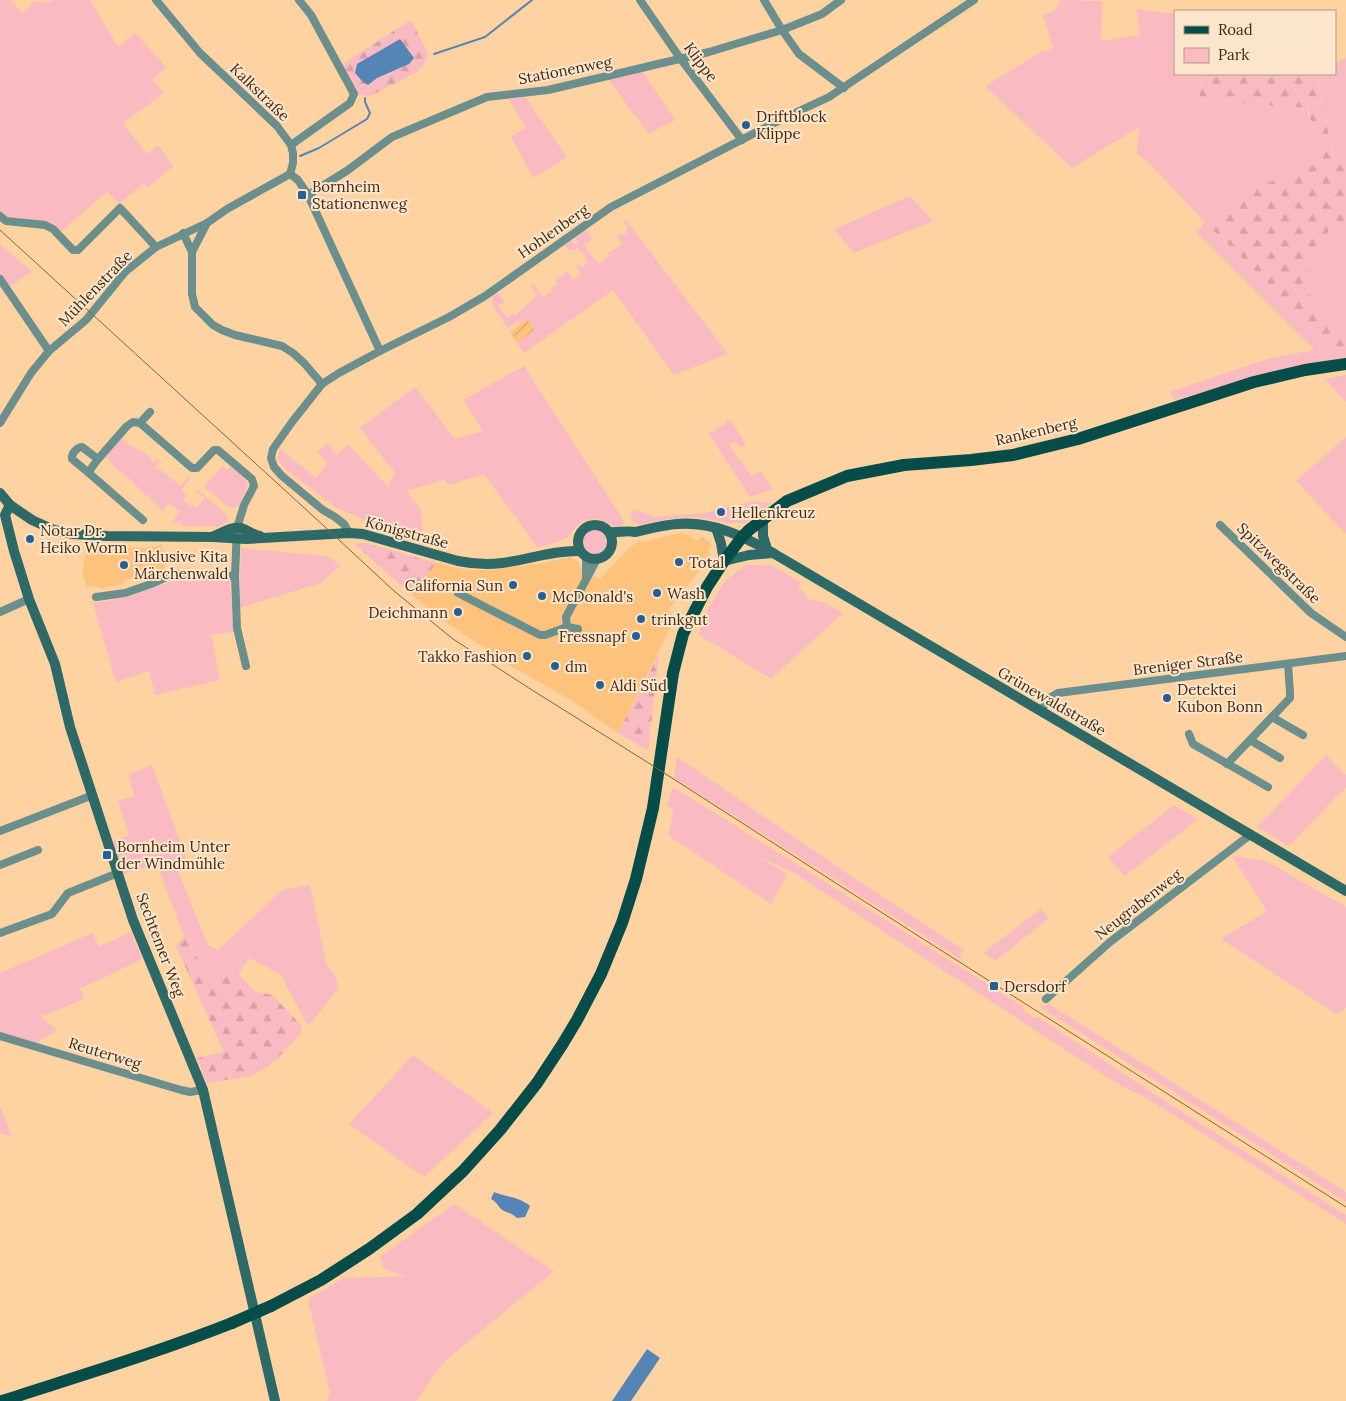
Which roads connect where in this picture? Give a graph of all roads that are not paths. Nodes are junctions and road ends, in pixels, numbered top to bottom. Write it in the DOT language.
graph roads {
  1 [pos="156,0"];
  2 [pos="298,0"];
  3 [pos="640,0"];
  4 [pos="764,0"];
  5 [pos="841,0"];
  6 [pos="974,0"];
  7 [pos="782,30"];
  8 [pos="680,58"];
  9 [pos="844,88"];
  10 [pos="742,140"];
  11 [pos="291,145"];
  12 [pos="290,174"];
  13 [pos="308,196"];
  14 [pos="0,216"];
  15 [pos="207,223"];
  16 [pos="183,233"];
  17 [pos="156,247"];
  18 [pos="192,252"];
  19 [pos="0,279"];
  20 [pos="49,350"];
  21 [pos="380,351"];
  22 [pos="1346,364"];
  23 [pos="322,384"];
  24 [pos="150,412"];
  25 [pos="0,423"];
  26 [pos="140,423"];
  27 [pos="98,459"];
  28 [pos="90,474"];
  29 [pos="0,493"];
  30 [pos="10,504"];
  31 [pos="144,520"];
  32 [pos="763,520"];
  33 [pos="1220,525"];
  34 [pos="237,528"];
  35 [pos="716,528"];
  36 [pos="609,532"];
  37 [pos="635,532"];
  38 [pos="349,533"];
  39 [pos="213,537"];
  40 [pos="264,537"];
  41 [pos="742,537"];
  42 [pos="578,538"];
  43 [pos="237,539"];
  44 [pos="612,543"];
  45 [pos="770,551"];
  46 [pos="540,555"];
  47 [pos="588,556"];
  48 [pos="724,561"];
  49 [pos="235,576"];
  50 [pos="458,593"];
  51 [pos="96,597"];
  52 [pos="29,599"];
  53 [pos="0,612"];
  54 [pos="567,627"];
  55 [pos="578,629"];
  56 [pos="1346,637"];
  57 [pos="1346,656"];
  58 [pos="1288,664"];
  59 [pos="246,666"];
  60 [pos="1040,711"];
  61 [pos="1272,717"];
  62 [pos="1189,734"];
  63 [pos="1303,735"];
  64 [pos="1250,740"];
  65 [pos="1280,758"];
  66 [pos="1227,764"];
  67 [pos="1268,787"];
  68 [pos="92,795"];
  69 [pos="0,831"];
  70 [pos="1250,835"];
  71 [pos="38,850"];
  72 [pos="0,865"];
  73 [pos="118,873"];
  74 [pos="1346,891"];
  75 [pos="0,923"];
  76 [pos="2,932"];
  77 [pos="1046,999"];
  78 [pos="0,1036"];
  79 [pos="202,1090"];
  80 [pos="2,1401"];
  81 [pos="275,1401"];
  1 -- 11 [label="street, Kalkstraße"];
  2 -- 11 [label="street"];
  3 -- 8 [label="street, Klippe"];
  4 -- 7 [label="street"];
  5 -- 7 [label="street, Stationenweg"];
  6 -- 9 [label="street, Hohlenberg"];
  7 -- 8 [label="street, Stationenweg"];
  7 -- 9 [label="street"];
  8 -- 10 [label="street, Klippe"];
  8 -- 13 [label="street, Stationenweg"];
  9 -- 10 [label="street, Hohlenberg"];
  10 -- 21 [label="street, Hohlenberg"];
  11 -- 12 [label="street"];
  12 -- 13 [label="street"];
  12 -- 15 [label="street, Mühlenstraße"];
  13 -- 21 [label="street"];
  14 -- 17 [label="street"];
  15 -- 16 [label="street, Mühlenstraße"];
  15 -- 18 [label="street"];
  16 -- 17 [label="street, Mühlenstraße"];
  16 -- 18 [label="street"];
  17 -- 20 [label="street, Mühlenstraße"];
  18 -- 23 [label="street"];
  19 -- 20 [label="street"];
  20 -- 25 [label="street, Mühlenstraße"];
  21 -- 23 [label="street, Hohlenberg"];
  22 -- 32 [label="main road, Rankenberg"];
  23 -- 38 [label="street, Hohlenberg"];
  24 -- 26 [label="street"];
  26 -- 27 [label="street"];
  26 -- 34 [label="street"];
  27 -- 28 [label="street"];
  27 -- 28 [label="street"];
  28 -- 31 [label="street"];
  29 -- 30 [label="street, Königstraße"];
  30 -- 39 [label="street, Königstraße"];
  30 -- 52 [label="street, Sechtemer Weg"];
  32 -- 41 [label="main road, Rankenberg"];
  32 -- 45 [label="street"];
  33 -- 56 [label="street, Spitzwegstraße"];
  34 -- 39 [label="street, Königstraße"];
  34 -- 40 [label="street, Königstraße"];
  34 -- 43 [label="street"];
  35 -- 37 [label="street, Königstraße"];
  35 -- 41 [label="street, Königstraße"];
  35 -- 48 [label="street"];
  36 -- 37 [label="street, Königstraße"];
  36 -- 42 [label="street, Königstraße"];
  36 -- 44 [label="street"];
  37 -- 44 [label="street, Königstraße"];
  38 -- 40 [label="street, Königstraße"];
  38 -- 46 [label="street, Königstraße"];
  39 -- 43 [label="street, Königstraße"];
  40 -- 43 [label="street, Königstraße"];
  41 -- 45 [label="street, Grünewaldstraße"];
  41 -- 48 [label="main road, Rankenberg"];
  42 -- 46 [label="street, Königstraße"];
  42 -- 47 [label="street"];
  43 -- 49 [label="street"];
  44 -- 47 [label="street, Königstraße"];
  45 -- 48 [label="street"];
  45 -- 60 [label="street, Grünewaldstraße"];
  46 -- 47 [label="street, Königstraße"];
  47 -- 54 [label="street"];
  48 -- 80 [label="main road, Rankenberg, bridge"];
  49 -- 51 [label="street"];
  49 -- 59 [label="street"];
  50 -- 54 [label="street"];
  52 -- 53 [label="street"];
  52 -- 68 [label="street, Sechtemer Weg"];
  54 -- 55 [label="street"];
  57 -- 58 [label="street, Breniger Straße"];
  58 -- 60 [label="street, Breniger Straße"];
  58 -- 61 [label="street"];
  60 -- 70 [label="street, Grünewaldstraße"];
  61 -- 63 [label="street"];
  61 -- 64 [label="street"];
  62 -- 66 [label="street"];
  64 -- 65 [label="street"];
  64 -- 66 [label="street"];
  66 -- 67 [label="street"];
  68 -- 69 [label="street"];
  68 -- 73 [label="street, Sechtemer Weg"];
  70 -- 74 [label="street, Grünewaldstraße"];
  70 -- 77 [label="street, Neugrabenweg"];
  71 -- 72 [label="street"];
  73 -- 76 [label="street"];
  73 -- 79 [label="street, Sechtemer Weg"];
  75 -- 76 [label="street"];
  78 -- 79 [label="street, Reuterweg"];
  79 -- 81 [label="street, Sechtemer Weg"];
}
